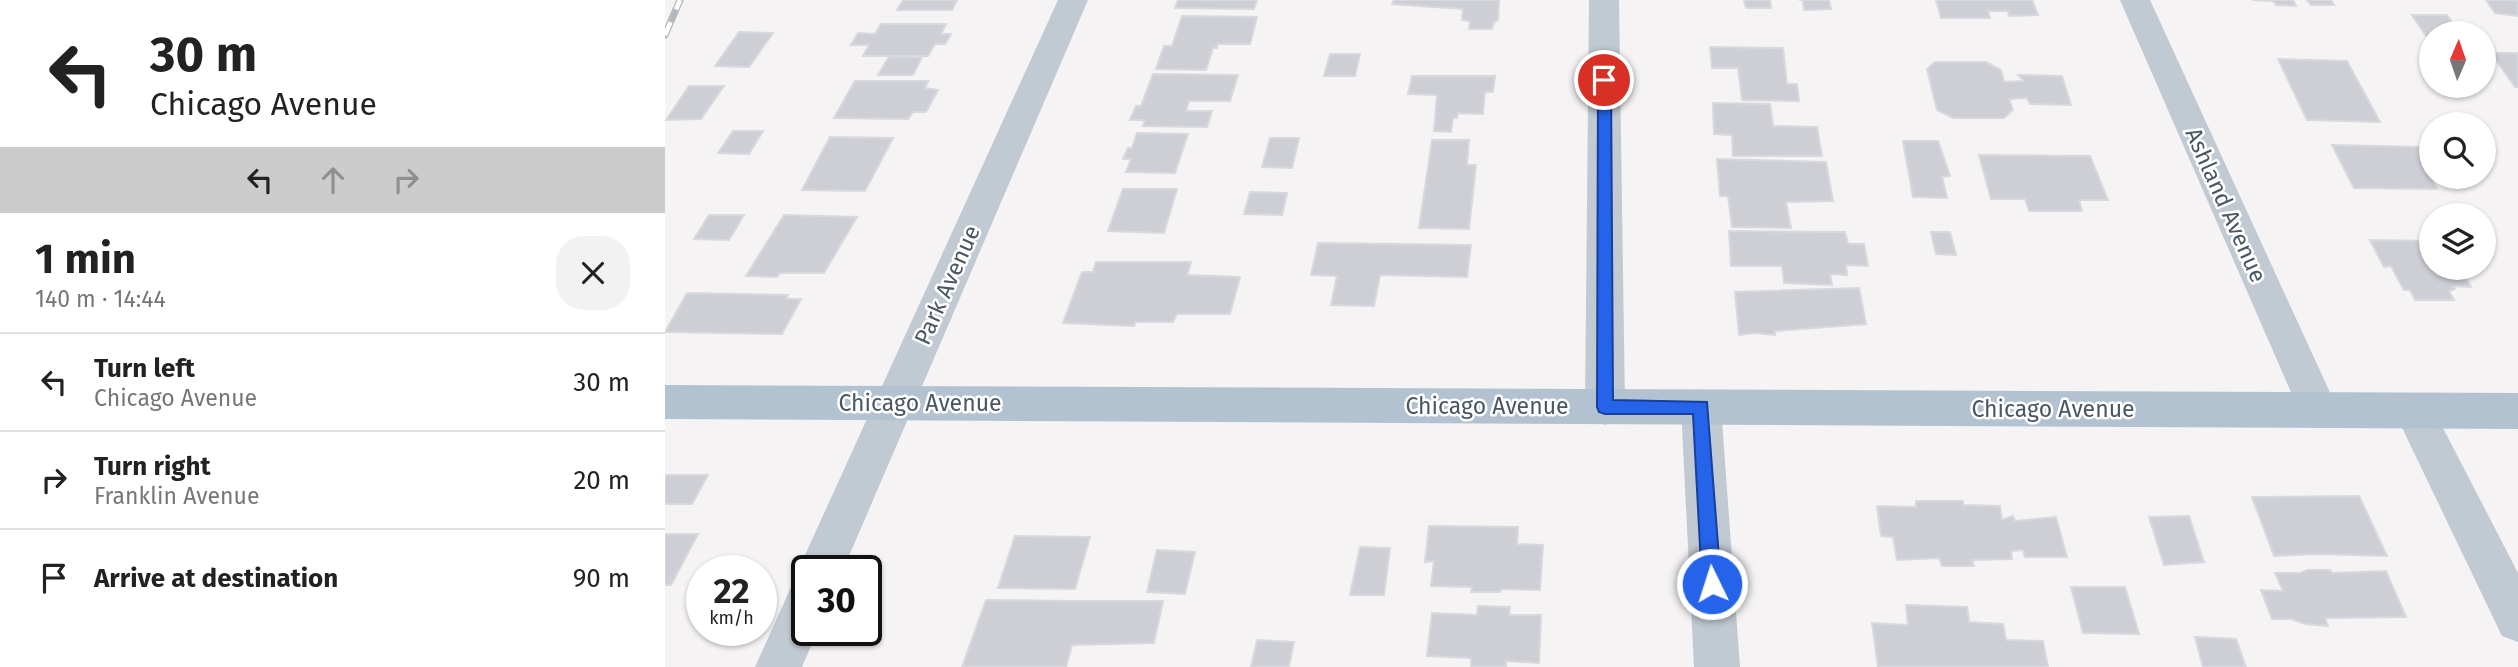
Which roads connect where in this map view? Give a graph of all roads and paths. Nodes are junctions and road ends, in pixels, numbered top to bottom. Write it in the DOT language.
graph roads {
  1 [pos="1073,0"];
  2 [pos="1604,0"];
  3 [pos="2135,0"];
  4 [pos="665,402"];
  5 [pos="895,403"];
  6 [pos="1605,407"];
  7 [pos="1701,407"];
  8 [pos="2318,410"];
  9 [pos="2414,411"];
  10 [pos="2518,411"];
  11 [pos="828,555"];
  12 [pos="2518,620"];
  13 [pos="791,638"];
  14 [pos="778,667"];
  15 [pos="1717,667"];
  1 -- 5 [label="street, Park Avenue"];
  2 -- 6 [label="street"];
  3 -- 8 [label="street, Ashland Avenue"];
  4 -- 5 [label="main road, Chicago Avenue"];
  5 -- 6 [label="main road, Chicago Avenue"];
  5 -- 11 [label="street, Park Avenue"];
  6 -- 7 [label="main road, Chicago Avenue"];
  7 -- 8 [label="main road, Chicago Avenue"];
  7 -- 15 [label="street"];
  8 -- 9 [label="main road, Chicago Avenue"];
  9 -- 10 [label="main road, Chicago Avenue"];
  9 -- 12 [label="street"];
  13 -- 14 [label="street"];
}
